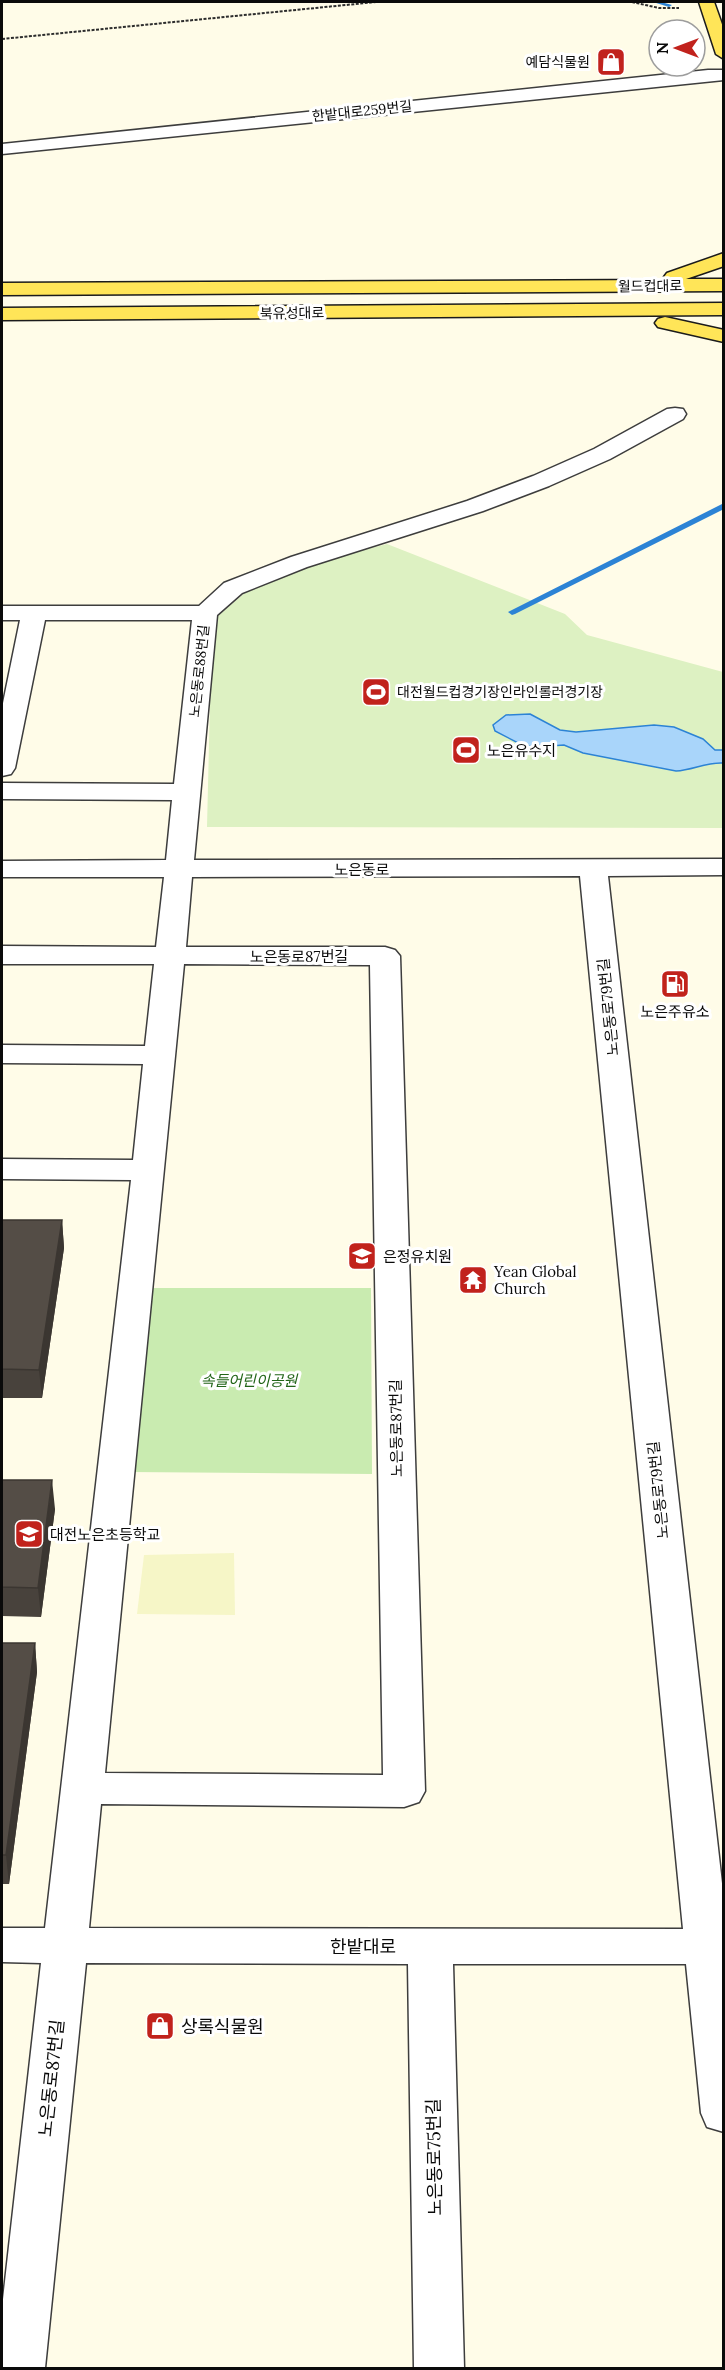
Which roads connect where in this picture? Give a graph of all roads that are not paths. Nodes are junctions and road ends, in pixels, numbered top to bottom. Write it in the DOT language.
graph roads {
  1 [pos="707,5"];
  2 [pos="723,54"];
  3 [pos="723,75"];
  4 [pos="2,149"];
  5 [pos="723,259"];
  6 [pos="723,285"];
  7 [pos="576,286"];
  8 [pos="647,286"];
  9 [pos="2,289"];
  10 [pos="723,309"];
  11 [pos="583,311"];
  12 [pos="2,314"];
  13 [pos="723,336"];
  14 [pos="675,414"];
  15 [pos="2,613"];
  16 [pos="34,613"];
  17 [pos="205,613"];
  18 [pos="2,768"];
  19 [pos="2,791"];
  20 [pos="187,792"];
  21 [pos="723,867"];
  22 [pos="2,868"];
  23 [pos="593,868"];
  24 [pos="179,870"];
  25 [pos="2,955"];
  26 [pos="170,956"];
  27 [pos="2,1054"];
  28 [pos="160,1055"];
  29 [pos="2,1169"];
  30 [pos="148,1170"];
  31 [pos="81,1788"];
  32 [pos="2,1945"];
  33 [pos="66,1945"];
  34 [pos="430,1946"];
  35 [pos="715,1947"];
  36 [pos="723,2113"];
  37 [pos="20,2368"];
  38 [pos="439,2368"];
  1 -- 2 [label="main road"];
  3 -- 4 [label="street, 한밭대로259번길"];
  5 -- 8 [label="main road"];
  6 -- 8 [label="main road, 월드컵대로"];
  7 -- 8 [label="main road, 월드컵대로"];
  7 -- 9 [label="main road, 북유성대로"];
  10 -- 11 [label="main road, 월드컵대로"];
  11 -- 12 [label="main road, 북유성대로"];
  11 -- 13 [label="main road"];
  14 -- 17 [label="street"];
  15 -- 16 [label="street, 노은동로88번길"];
  16 -- 17 [label="street, 노은동로88번길"];
  16 -- 18 [label="street"];
  17 -- 20 [label="street, 노은동로88번길"];
  19 -- 20 [label="street"];
  20 -- 24 [label="street, 노은동로88번길"];
  21 -- 23 [label="street, 노은동로"];
  22 -- 24 [label="street, 노은동로"];
  23 -- 24 [label="street, 노은동로"];
  23 -- 35 [label="street, 노은동로79번길"];
  24 -- 26 [label="street, 노은동로87번길"];
  25 -- 26 [label="street, 노은동로87번길"];
  26 -- 28 [label="street, 노은동로87번길"];
  26 -- 31 [label="street, 노은동로87번길"];
  27 -- 28 [label="street"];
  28 -- 30 [label="street, 노은동로87번길"];
  29 -- 30 [label="street"];
  30 -- 31 [label="street, 노은동로87번길"];
  31 -- 33 [label="street, 노은동로87번길"];
  32 -- 33 [label="street, 한밭대로"];
  33 -- 34 [label="street, 한밭대로"];
  33 -- 37 [label="street, 노은동로87번길"];
  34 -- 35 [label="street, 한밭대로"];
  34 -- 38 [label="street, 노은동로75번길"];
  35 -- 36 [label="street, 노은동로79번길"];
}
